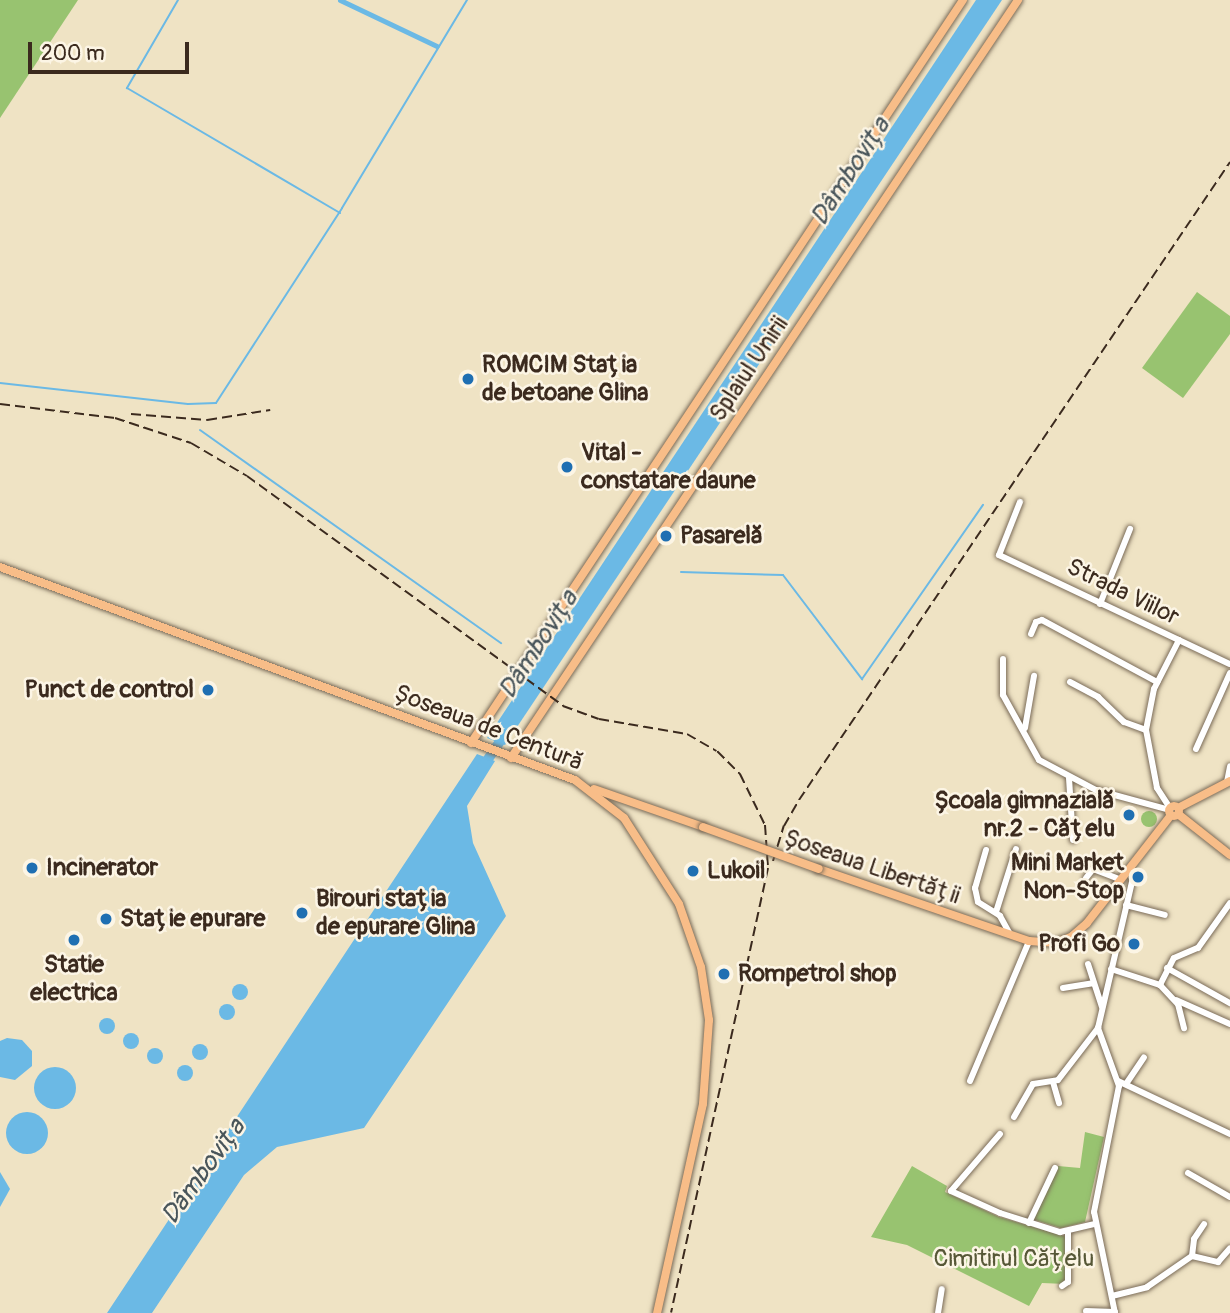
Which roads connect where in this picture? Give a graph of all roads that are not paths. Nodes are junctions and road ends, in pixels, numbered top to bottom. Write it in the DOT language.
graph roads {
  1 [pos="963,0"];
  2 [pos="1018,0"];
  3 [pos="1020,502"];
  4 [pos="1129,529"];
  5 [pos="0,567"];
  6 [pos="1100,604"];
  7 [pos="1031,634"];
  8 [pos="1179,640"];
  9 [pos="1003,659"];
  10 [pos="1230,663"];
  11 [pos="1230,673"];
  12 [pos="1034,676"];
  13 [pos="1070,682"];
  14 [pos="1157,682"];
  15 [pos="1025,728"];
  16 [pos="1146,730"];
  17 [pos="526,736"];
  18 [pos="471,743"];
  19 [pos="1196,749"];
  20 [pos="511,758"];
  21 [pos="533,766"];
  22 [pos="1230,766"];
  23 [pos="1069,778"];
  24 [pos="1229,782"];
  25 [pos="590,788"];
  26 [pos="607,802"];
  27 [pos="638,805"];
  28 [pos="648,807"];
  29 [pos="1174,811"];
  30 [pos="629,823"];
  31 [pos="1073,840"];
  32 [pos="1016,849"];
  33 [pos="986,850"];
  34 [pos="1230,855"];
  35 [pos="1131,867"];
  36 [pos="1086,878"];
  37 [pos="1121,880"];
  38 [pos="1230,903"];
  39 [pos="1126,905"];
  40 [pos="996,912"];
  41 [pos="1165,915"];
  42 [pos="1010,934"];
  43 [pos="1029,941"];
  44 [pos="1088,964"];
  45 [pos="1167,968"];
  46 [pos="1111,969"];
  47 [pos="1093,983"];
  48 [pos="1160,985"];
  49 [pos="1063,988"];
  50 [pos="1174,999"];
  51 [pos="1230,1003"];
  52 [pos="1102,1007"];
  53 [pos="1230,1024"];
  54 [pos="1098,1028"];
  55 [pos="1185,1028"];
  56 [pos="1144,1057"];
  57 [pos="970,1081"];
  58 [pos="1118,1081"];
  59 [pos="1054,1082"];
  60 [pos="1126,1084"];
  61 [pos="1059,1103"];
  62 [pos="1014,1117"];
  63 [pos="1000,1134"];
  64 [pos="1230,1134"];
  65 [pos="1055,1168"];
  66 [pos="1188,1172"];
  67 [pos="1230,1197"];
  68 [pos="1029,1223"];
  69 [pos="1096,1224"];
  70 [pos="1204,1224"];
  71 [pos="1068,1233"];
  72 [pos="1230,1248"];
  73 [pos="1192,1256"];
  74 [pos="1062,1286"];
  75 [pos="942,1289"];
  76 [pos="1112,1296"];
  77 [pos="1086,1311"];
  78 [pos="657,1313"];
  79 [pos="938,1313"];
  80 [pos="1115,1313"];
  1 -- 18 [label="main road, Splaiul Unirii"];
  2 -- 17 [label="main road, Splaiul Unirii"];
  3 -- 6 [label="street, Strada Viilor"];
  4 -- 6 [label="street"];
  5 -- 18 [label="main road, Șoseaua de Centură"];
  6 -- 8 [label="street, Strada Viilor"];
  7 -- 14 [label="street"];
  8 -- 10 [label="street, Strada Viilor"];
  8 -- 14 [label="street"];
  9 -- 15 [label="street"];
  11 -- 19 [label="street"];
  12 -- 15 [label="street"];
  13 -- 16 [label="street"];
  14 -- 16 [label="street"];
  15 -- 23 [label="street"];
  16 -- 29 [label="street"];
  17 -- 20 [label="main road, Splaiul Unirii"];
  17 -- 21 [label="main road"];
  18 -- 20 [label="main road, Șoseaua de Centură"];
  20 -- 21 [label="main road, Șoseaua de Centură"];
  21 -- 25 [label="main road, Șoseaua de Centură"];
  22 -- 24 [label="street"];
  23 -- 29 [label="street"];
  23 -- 31 [label="street"];
  24 -- 29 [label="main road, Șoseaua Libertății"];
  25 -- 26 [label="main road, Șoseaua de Centură"];
  25 -- 28 [label="main road, Șoseaua Libertății"];
  26 -- 27 [label="main road"];
  26 -- 30 [label="main road, Șoseaua de Centură"];
  27 -- 28 [label="main road"];
  27 -- 30 [label="main road"];
  28 -- 42 [label="main road, Șoseaua Libertății, bridge"];
  29 -- 34 [label="main road"];
  29 -- 35 [label="main road, Șoseaua Libertății"];
  30 -- 78 [label="main road, Șoseaua de Centură"];
  32 -- 40 [label="street"];
  33 -- 40 [label="street"];
  35 -- 37 [label="main road, Șoseaua Libertății"];
  35 -- 39 [label="street"];
  36 -- 37 [label="street"];
  37 -- 43 [label="main road, Șoseaua Libertății"];
  38 -- 45 [label="street"];
  39 -- 41 [label="street"];
  39 -- 46 [label="street"];
  40 -- 42 [label="street"];
  42 -- 43 [label="main road, Șoseaua Libertății"];
  43 -- 57 [label="street"];
  44 -- 47 [label="street"];
  45 -- 48 [label="street"];
  45 -- 51 [label="street"];
  46 -- 48 [label="street"];
  46 -- 52 [label="street"];
  47 -- 49 [label="street"];
  47 -- 52 [label="street"];
  48 -- 50 [label="street"];
  50 -- 53 [label="street"];
  50 -- 55 [label="street"];
  52 -- 54 [label="street"];
  54 -- 58 [label="street"];
  54 -- 59 [label="street"];
  56 -- 60 [label="street"];
  58 -- 60 [label="street"];
  58 -- 69 [label="street"];
  59 -- 61 [label="street"];
  59 -- 62 [label="street"];
  60 -- 64 [label="street"];
  63 -- 68 [label="street"];
  65 -- 68 [label="street"];
  66 -- 67 [label="street"];
  68 -- 71 [label="street"];
  69 -- 71 [label="street"];
  69 -- 76 [label="street"];
  70 -- 73 [label="street"];
  71 -- 74 [label="street"];
  72 -- 73 [label="street"];
  73 -- 76 [label="street"];
  75 -- 79 [label="street"];
  76 -- 80 [label="street"];
  77 -- 80 [label="street"];
}
